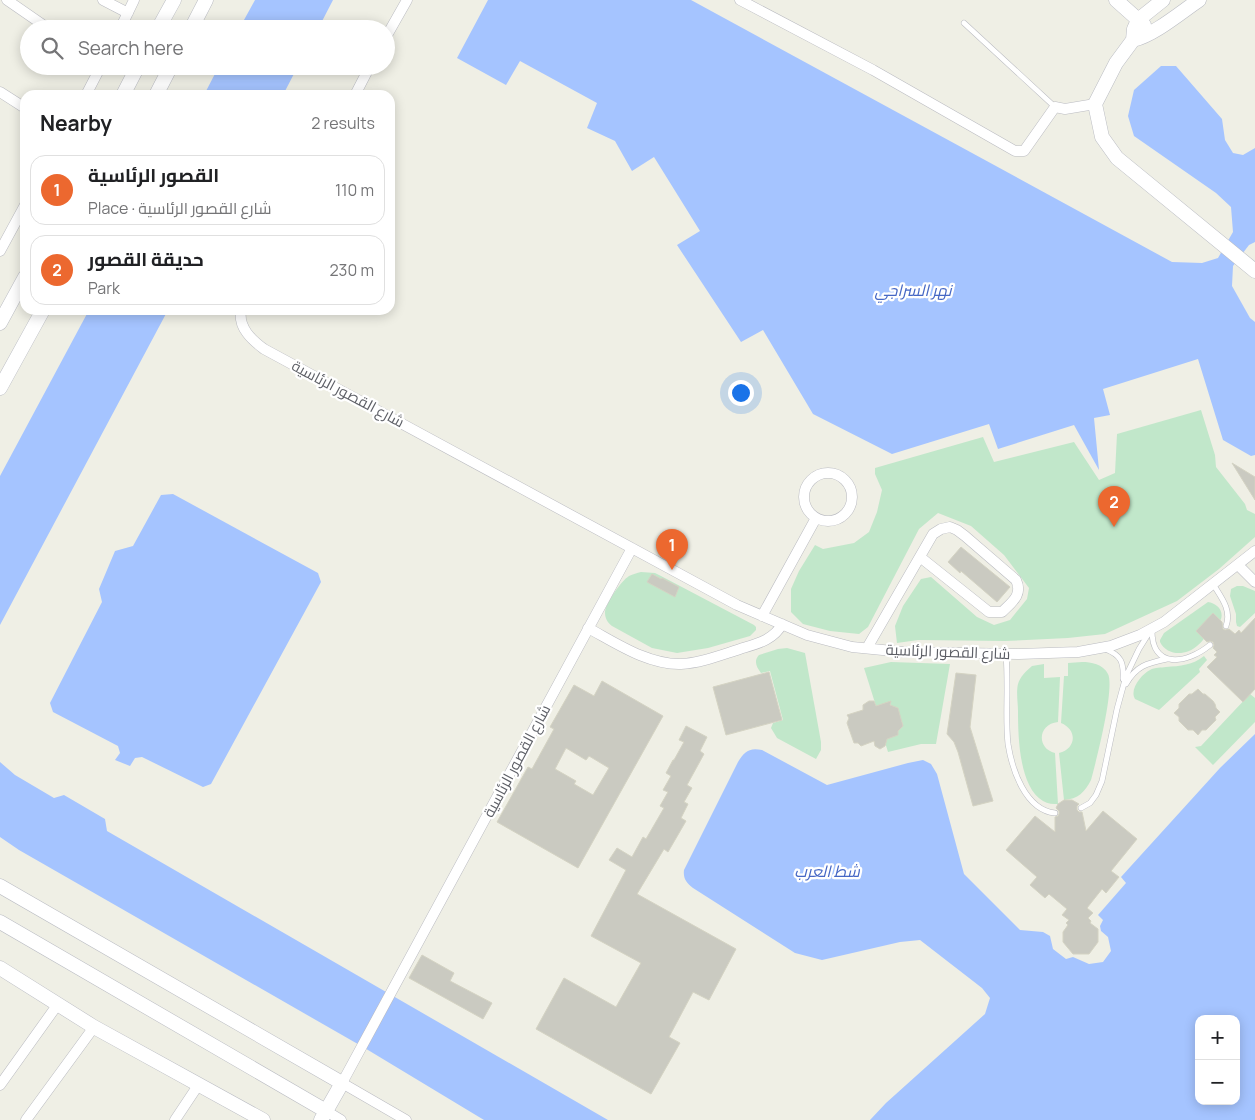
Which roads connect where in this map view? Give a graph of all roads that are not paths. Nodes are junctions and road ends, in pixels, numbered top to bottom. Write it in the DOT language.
graph roads {
  1 [pos="7,0"];
  2 [pos="103,0"];
  3 [pos="134,0"];
  4 [pos="174,0"];
  5 [pos="206,0"];
  6 [pos="407,0"];
  7 [pos="740,0"];
  8 [pos="1116,0"];
  9 [pos="1163,0"];
  10 [pos="1199,0"];
  11 [pos="128,13"];
  12 [pos="36,20"];
  13 [pos="124,20"];
  14 [pos="163,20"];
  15 [pos="196,20"];
  16 [pos="1138,20"];
  17 [pos="395,21"];
  18 [pos="964,23"];
  19 [pos="1152,32"];
  20 [pos="1133,40"];
  21 [pos="97,75"];
  22 [pos="133,75"];
  23 [pos="166,75"];
  24 [pos="365,75"];
  25 [pos="89,90"];
  26 [pos="126,90"];
  27 [pos="159,90"];
  28 [pos="358,90"];
  29 [pos="0,92"];
  30 [pos="1095,104"];
  31 [pos="20,105"];
  32 [pos="1055,107"];
  33 [pos="20,215"];
  34 [pos="0,251"];
  35 [pos="1254,270"];
  36 [pos="20,286"];
  37 [pos="40,315"];
  38 [pos="240,315"];
  39 [pos="0,323"];
  40 [pos="0,388"];
  41 [pos="816,518"];
  42 [pos="632,548"];
  43 [pos="1255,551"];
  44 [pos="920,557"];
  45 [pos="1238,565"];
  46 [pos="1255,582"];
  47 [pos="1213,584"];
  48 [pos="762,616"];
  49 [pos="782,624"];
  50 [pos="1226,626"];
  51 [pos="588,628"];
  52 [pos="1152,628"];
  53 [pos="1210,645"];
  54 [pos="867,648"];
  55 [pos="1100,648"];
  56 [pos="1006,654"];
  57 [pos="1167,659"];
  58 [pos="1122,691"];
  59 [pos="1081,808"];
  60 [pos="1055,813"];
  61 [pos="0,886"];
  62 [pos="0,922"];
  63 [pos="0,968"];
  64 [pos="58,1004"];
  65 [pos="94,1026"];
  66 [pos="345,1077"];
  67 [pos="199,1084"];
  68 [pos="0,1085"];
  69 [pos="324,1116"];
  70 [pos="26,1120"];
  71 [pos="175,1120"];
  72 [pos="262,1120"];
  73 [pos="341,1120"];
  74 [pos="406,1120"];
  1 -- 12 [label="street"];
  2 -- 11 [label="street"];
  3 -- 11 [label="street"];
  4 -- 14 [label="main road"];
  5 -- 15 [label="main road"];
  6 -- 17 [label="street"];
  7 -- 32 [label="street"];
  8 -- 16 [label="main road"];
  9 -- 16 [label="main road"];
  10 -- 19 [label="main road"];
  11 -- 13 [label="street"];
  16 -- 19 [label="main road"];
  16 -- 20 [label="main road"];
  18 -- 32 [label="lane"];
  19 -- 20 [label="main road"];
  20 -- 30 [label="main road"];
  21 -- 25 [label="street"];
  22 -- 26 [label="main road"];
  23 -- 27 [label="main road"];
  24 -- 28 [label="street"];
  29 -- 31 [label="street"];
  30 -- 32 [label="street"];
  30 -- 35 [label="main road"];
  33 -- 34 [label="street"];
  36 -- 39 [label="main road"];
  37 -- 40 [label="main road"];
  38 -- 42 [label="street, شارع القصور الرئاسية"];
  41 -- 41 [label="street"];
  41 -- 48 [label="street"];
  42 -- 48 [label="street, شارع القصور الرئاسية"];
  42 -- 51 [label="street, شارع القصور الرئاسية"];
  43 -- 45 [label="street, شارع القصور الرئاسية"];
  44 -- 44 [label="street"];
  44 -- 54 [label="street"];
  45 -- 46 [label="street"];
  45 -- 47 [label="street, شارع القصور الرئاسية"];
  47 -- 50 [label="lane"];
  47 -- 52 [label="street, شارع القصور الرئاسية"];
  48 -- 49 [label="street, شارع القصور الرئاسية"];
  49 -- 51 [label="street"];
  49 -- 54 [label="street, شارع القصور الرئاسية"];
  51 -- 66 [label="street, شارع القصور الرئاسية"];
  52 -- 55 [label="street, شارع القصور الرئاسية"];
  52 -- 57 [label="lane"];
  52 -- 58 [label="lane"];
  53 -- 57 [label="lane"];
  54 -- 56 [label="street, شارع القصور الرئاسية"];
  55 -- 56 [label="street, شارع القصور الرئاسية"];
  55 -- 58 [label="lane"];
  56 -- 60 [label="lane"];
  57 -- 58 [label="lane"];
  58 -- 59 [label="lane"];
  61 -- 66 [label="main road"];
  62 -- 69 [label="main road"];
  63 -- 64 [label="main road"];
  64 -- 65 [label="main road"];
  64 -- 68 [label="street"];
  65 -- 67 [label="main road"];
  65 -- 70 [label="street"];
  66 -- 69 [label="main road"];
  66 -- 74 [label="street"];
  67 -- 71 [label="street"];
  67 -- 72 [label="main road"];
  69 -- 73 [label="street"];
}
